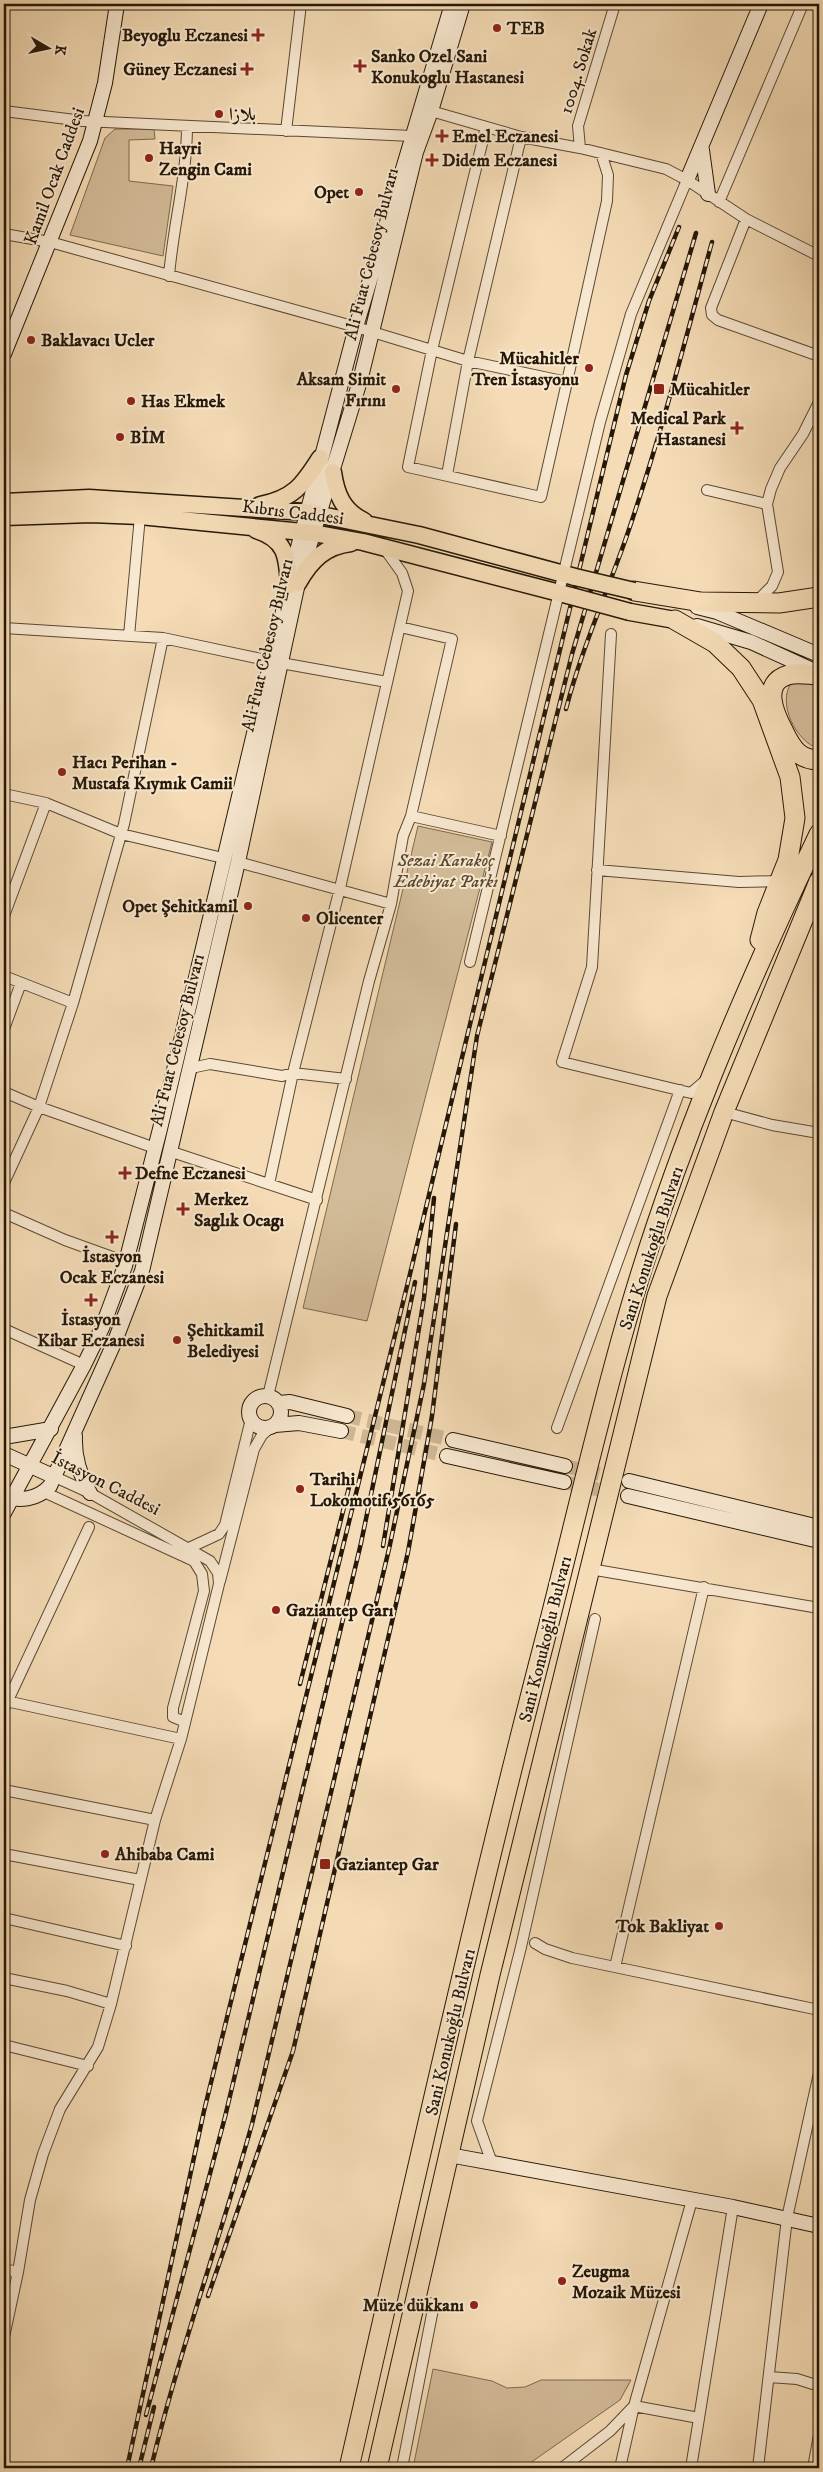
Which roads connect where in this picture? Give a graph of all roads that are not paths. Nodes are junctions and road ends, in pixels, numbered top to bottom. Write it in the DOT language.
graph roads {
  1 [pos="117,4"];
  2 [pos="302,4"];
  3 [pos="452,4"];
  4 [pos="463,4"];
  5 [pos="615,4"];
  6 [pos="761,4"];
  7 [pos="803,4"];
  8 [pos="4,111"];
  9 [pos="431,111"];
  10 [pos="96,122"];
  11 [pos="187,126"];
  12 [pos="486,127"];
  13 [pos="286,131"];
  14 [pos="412,136"];
  15 [pos="521,137"];
  16 [pos="580,148"];
  17 [pos="701,149"];
  18 [pos="601,153"];
  19 [pos="687,180"];
  20 [pos="713,198"];
  21 [pos="746,219"];
  22 [pos="4,234"];
  23 [pos="50,242"];
  24 [pos="819,256"];
  25 [pos="169,276"];
  26 [pos="356,327"];
  27 [pos="370,331"];
  28 [pos="432,350"];
  29 [pos="4,354"];
  30 [pos="819,356"];
  31 [pos="468,361"];
  32 [pos="567,382"];
  33 [pos="819,402"];
  34 [pos="320,458"];
  35 [pos="333,472"];
  36 [pos="447,474"];
  37 [pos="708,490"];
  38 [pos="4,502"];
  39 [pos="766,504"];
  40 [pos="312,513"];
  41 [pos="140,516"];
  42 [pos="4,517"];
  43 [pos="241,517"];
  44 [pos="370,524"];
  45 [pos="307,532"];
  46 [pos="364,542"];
  47 [pos="384,548"];
  48 [pos="569,576"];
  49 [pos="294,584"];
  50 [pos="634,591"];
  51 [pos="566,595"];
  52 [pos="819,597"];
  53 [pos="756,602"];
  54 [pos="675,620"];
  55 [pos="400,627"];
  56 [pos="4,628"];
  57 [pos="611,634"];
  58 [pos="129,636"];
  59 [pos="163,638"];
  60 [pos="819,655"];
  61 [pos="276,662"];
  62 [pos="819,674"];
  63 [pos="387,682"];
  64 [pos="819,760"];
  65 [pos="4,794"];
  66 [pos="46,803"];
  67 [pos="410,816"];
  68 [pos="121,834"];
  69 [pos="819,834"];
  70 [pos="501,836"];
  71 [pos="223,858"];
  72 [pos="238,862"];
  73 [pos="596,870"];
  74 [pos="779,881"];
  75 [pos="819,881"];
  76 [pos="340,888"];
  77 [pos="813,901"];
  78 [pos="391,904"];
  79 [pos="4,916"];
  80 [pos="470,962"];
  81 [pos="4,976"];
  82 [pos="21,983"];
  83 [pos="748,988"];
  84 [pos="73,1003"];
  85 [pos="4,1029"];
  86 [pos="191,1068"];
  87 [pos="293,1072"];
  88 [pos="714,1072"];
  89 [pos="346,1079"];
  90 [pos="680,1090"];
  91 [pos="4,1092"];
  92 [pos="39,1107"];
  93 [pos="724,1112"];
  94 [pos="819,1133"];
  95 [pos="162,1150"];
  96 [pos="4,1183"];
  97 [pos="269,1184"];
  98 [pos="317,1200"];
  99 [pos="4,1213"];
  100 [pos="126,1262"];
  101 [pos="4,1329"];
  102 [pos="84,1365"];
  103 [pos="274,1400"];
  104 [pos="347,1416"];
  105 [pos="251,1419"];
  106 [pos="272,1427"];
  107 [pos="558,1428"];
  108 [pos="51,1429"];
  109 [pos="76,1431"];
  110 [pos="341,1431"];
  111 [pos="4,1437"];
  112 [pos="453,1440"];
  113 [pos="4,1454"];
  114 [pos="447,1456"];
  115 [pos="31,1466"];
  116 [pos="565,1466"];
  117 [pos="55,1477"];
  118 [pos="564,1482"];
  119 [pos="44,1492"];
  120 [pos="90,1493"];
  121 [pos="8,1497"];
  122 [pos="4,1513"];
  123 [pos="89,1527"];
  124 [pos="819,1527"];
  125 [pos="819,1541"];
  126 [pos="189,1548"];
  127 [pos="590,1569"];
  128 [pos="219,1584"];
  129 [pos="704,1587"];
  130 [pos="819,1608"];
  131 [pos="595,1619"];
  132 [pos="5,1705"];
  133 [pos="185,1722"];
  134 [pos="181,1739"];
  135 [pos="4,1790"];
  136 [pos="155,1820"];
  137 [pos="4,1854"];
  138 [pos="140,1880"];
  139 [pos="4,1918"];
  140 [pos="535,1943"];
  141 [pos="126,1946"];
  142 [pos="615,1967"];
  143 [pos="4,1978"];
  144 [pos="112,2004"];
  145 [pos="819,2010"];
  146 [pos="4,2045"];
  147 [pos="88,2066"];
  148 [pos="819,2073"];
  149 [pos="448,2155"];
  150 [pos="492,2163"];
  151 [pos="692,2200"];
  152 [pos="733,2207"];
  153 [pos="787,2218"];
  154 [pos="819,2226"];
  155 [pos="4,2269"];
  156 [pos="18,2272"];
  157 [pos="415,2301"];
  158 [pos="4,2337"];
  159 [pos="769,2377"];
  160 [pos="819,2386"];
  161 [pos="634,2406"];
  162 [pos="699,2418"];
  163 [pos="819,2435"];
  164 [pos="349,2468"];
  165 [pos="377,2468"];
  166 [pos="402,2468"];
  167 [pos="562,2468"];
  168 [pos="620,2468"];
  169 [pos="690,2468"];
  170 [pos="758,2468"];
  171 [pos="813,2468"];
  1 -- 10 [label="street, Kamil Ocak Caddesi"];
  2 -- 13 [label="street"];
  3 -- 14 [label="street"];
  4 -- 9 [label="street, Ali Fuat Cebesoy Bulvarı"];
  5 -- 16 [label="street, 1004. Sokak"];
  6 -- 17 [label="street"];
  7 -- 20 [label="street"];
  8 -- 10 [label="street"];
  9 -- 12 [label="street"];
  9 -- 27 [label="street, Ali Fuat Cebesoy Bulvarı"];
  10 -- 11 [label="street"];
  10 -- 23 [label="street, Kamil Ocak Caddesi"];
  11 -- 13 [label="street"];
  11 -- 25 [label="street"];
  12 -- 15 [label="street"];
  12 -- 28 [label="street"];
  13 -- 14 [label="street"];
  14 -- 26 [label="street"];
  15 -- 16 [label="street"];
  15 -- 31 [label="street"];
  16 -- 18 [label="street"];
  17 -- 19 [label="street"];
  17 -- 20 [label="street"];
  18 -- 19 [label="street"];
  18 -- 32 [label="street"];
  19 -- 20 [label="street"];
  19 -- 48 [label="street"];
  20 -- 21 [label="street"];
  21 -- 24 [label="street"];
  21 -- 30 [label="street"];
  22 -- 23 [label="street"];
  23 -- 25 [label="street"];
  23 -- 29 [label="street, Kamil Ocak Caddesi"];
  25 -- 26 [label="street"];
  26 -- 27 [label="street"];
  26 -- 34 [label="street"];
  27 -- 28 [label="street"];
  27 -- 35 [label="street, Ali Fuat Cebesoy Bulvarı"];
  28 -- 31 [label="street"];
  28 -- 36 [label="street"];
  31 -- 32 [label="street"];
  31 -- 36 [label="street"];
  32 -- 36 [label="street"];
  33 -- 39 [label="street"];
  34 -- 40 [label="street"];
  34 -- 43 [label="main road"];
  35 -- 40 [label="street, Ali Fuat Cebesoy Bulvarı"];
  35 -- 44 [label="main road"];
  37 -- 39 [label="street"];
  38 -- 43 [label="main road"];
  39 -- 53 [label="street"];
  40 -- 43 [label="main road"];
  40 -- 44 [label="main road"];
  40 -- 45 [label="street, Ali Fuat Cebesoy Bulvarı"];
  41 -- 42 [label="main road, Kıbrıs Caddesi"];
  41 -- 43 [label="main road, Kıbrıs Caddesi"];
  41 -- 58 [label="street"];
  43 -- 45 [label="main road, Kıbrıs Caddesi"];
  43 -- 49 [label="main road"];
  44 -- 48 [label="main road"];
  45 -- 46 [label="main road, Kıbrıs Caddesi"];
  45 -- 49 [label="street, Ali Fuat Cebesoy Bulvarı"];
  46 -- 47 [label="main road, Kıbrıs Caddesi"];
  46 -- 49 [label="main road"];
  47 -- 51 [label="main road, Kıbrıs Caddesi"];
  47 -- 55 [label="street"];
  48 -- 50 [label="main road, bridge"];
  48 -- 51 [label="street"];
  49 -- 61 [label="street, Ali Fuat Cebesoy Bulvarı"];
  50 -- 53 [label="highway"];
  50 -- 60 [label="street"];
  51 -- 54 [label="main road, Kıbrıs Caddesi, bridge"];
  51 -- 70 [label="street"];
  52 -- 53 [label="highway"];
  54 -- 62 [label="street"];
  54 -- 74 [label="highway"];
  55 -- 63 [label="street"];
  55 -- 67 [label="street"];
  56 -- 58 [label="street"];
  57 -- 73 [label="street"];
  58 -- 59 [label="street"];
  59 -- 61 [label="street"];
  59 -- 68 [label="street"];
  61 -- 63 [label="street"];
  61 -- 71 [label="street"];
  61 -- 72 [label="street, Ali Fuat Cebesoy Bulvarı"];
  62 -- 64 [label="highway"];
  63 -- 76 [label="street"];
  65 -- 66 [label="street"];
  66 -- 68 [label="street"];
  66 -- 79 [label="street"];
  67 -- 70 [label="street"];
  67 -- 78 [label="street"];
  68 -- 71 [label="street"];
  68 -- 84 [label="street"];
  69 -- 83 [label="highway, Sani Konukoğlu Bulvarı"];
  70 -- 80 [label="street"];
  71 -- 95 [label="street"];
  72 -- 76 [label="street"];
  72 -- 86 [label="street, Ali Fuat Cebesoy Bulvarı"];
  73 -- 74 [label="street"];
  73 -- 90 [label="street"];
  74 -- 83 [label="highway"];
  75 -- 77 [label="highway, Sani Konukoğlu Bulvarı"];
  76 -- 78 [label="street"];
  76 -- 87 [label="street"];
  77 -- 93 [label="highway, Sani Konukoğlu Bulvarı"];
  78 -- 89 [label="street"];
  81 -- 82 [label="street"];
  82 -- 84 [label="street"];
  82 -- 85 [label="street"];
  83 -- 88 [label="highway, Sani Konukoğlu Bulvarı"];
  84 -- 92 [label="street"];
  86 -- 87 [label="street"];
  86 -- 95 [label="street, Ali Fuat Cebesoy Bulvarı"];
  87 -- 89 [label="street"];
  87 -- 97 [label="street"];
  88 -- 90 [label="street"];
  88 -- 164 [label="highway, Sani Konukoğlu Bulvarı"];
  89 -- 98 [label="street"];
  90 -- 107 [label="street"];
  91 -- 92 [label="street"];
  92 -- 95 [label="street"];
  92 -- 96 [label="street"];
  93 -- 94 [label="street"];
  93 -- 127 [label="highway, Sani Konukoğlu Bulvarı"];
  95 -- 97 [label="street"];
  95 -- 100 [label="street"];
  95 -- 109 [label="street, Ali Fuat Cebesoy Bulvarı"];
  97 -- 98 [label="street"];
  98 -- 103 [label="street"];
  99 -- 100 [label="street"];
  100 -- 102 [label="street"];
  101 -- 102 [label="street"];
  102 -- 108 [label="street"];
  103 -- 104 [label="street"];
  103 -- 105 [label="street"];
  103 -- 106 [label="street"];
  105 -- 106 [label="street"];
  105 -- 126 [label="street"];
  106 -- 110 [label="street"];
  106 -- 128 [label="street"];
  108 -- 111 [label="street"];
  108 -- 115 [label="street"];
  109 -- 117 [label="street, Ali Fuat Cebesoy Bulvarı"];
  109 -- 120 [label="street"];
  112 -- 116 [label="street"];
  113 -- 115 [label="street, İstasyon Caddesi"];
  114 -- 118 [label="street"];
  115 -- 117 [label="street, İstasyon Caddesi"];
  115 -- 121 [label="street"];
  117 -- 119 [label="street, Ali Fuat Cebesoy Bulvarı"];
  117 -- 120 [label="street, İstasyon Caddesi"];
  119 -- 121 [label="street, İstasyon Caddesi"];
  119 -- 133 [label="street"];
  120 -- 126 [label="street, İstasyon Caddesi"];
  121 -- 122 [label="street"];
  123 -- 132 [label="street"];
  124 -- 125 [label="street"];
  126 -- 128 [label="street, İstasyon Caddesi"];
  127 -- 129 [label="street"];
  127 -- 149 [label="highway, Sani Konukoğlu Bulvarı"];
  128 -- 133 [label="street"];
  129 -- 130 [label="street"];
  129 -- 142 [label="street"];
  131 -- 150 [label="street"];
  132 -- 134 [label="street"];
  133 -- 134 [label="street"];
  134 -- 136 [label="street"];
  135 -- 136 [label="street"];
  136 -- 138 [label="street"];
  137 -- 138 [label="street"];
  138 -- 141 [label="street"];
  139 -- 141 [label="street"];
  140 -- 142 [label="street"];
  141 -- 144 [label="street"];
  142 -- 145 [label="street"];
  143 -- 144 [label="street"];
  144 -- 147 [label="street"];
  146 -- 147 [label="street"];
  147 -- 156 [label="street"];
  148 -- 153 [label="street"];
  149 -- 150 [label="street"];
  149 -- 157 [label="highway, Sani Konukoğlu Bulvarı"];
  150 -- 151 [label="street"];
  151 -- 152 [label="street"];
  151 -- 161 [label="street"];
  152 -- 153 [label="street"];
  152 -- 162 [label="street"];
  153 -- 154 [label="street"];
  153 -- 159 [label="street"];
  155 -- 156 [label="street"];
  156 -- 158 [label="street"];
  157 -- 165 [label="highway, Sani Konukoğlu Bulvarı"];
  157 -- 166 [label="street"];
  159 -- 160 [label="street"];
  159 -- 170 [label="street"];
  161 -- 162 [label="street"];
  161 -- 167 [label="street"];
  161 -- 168 [label="street"];
  162 -- 169 [label="street"];
  163 -- 171 [label="street"];
}
